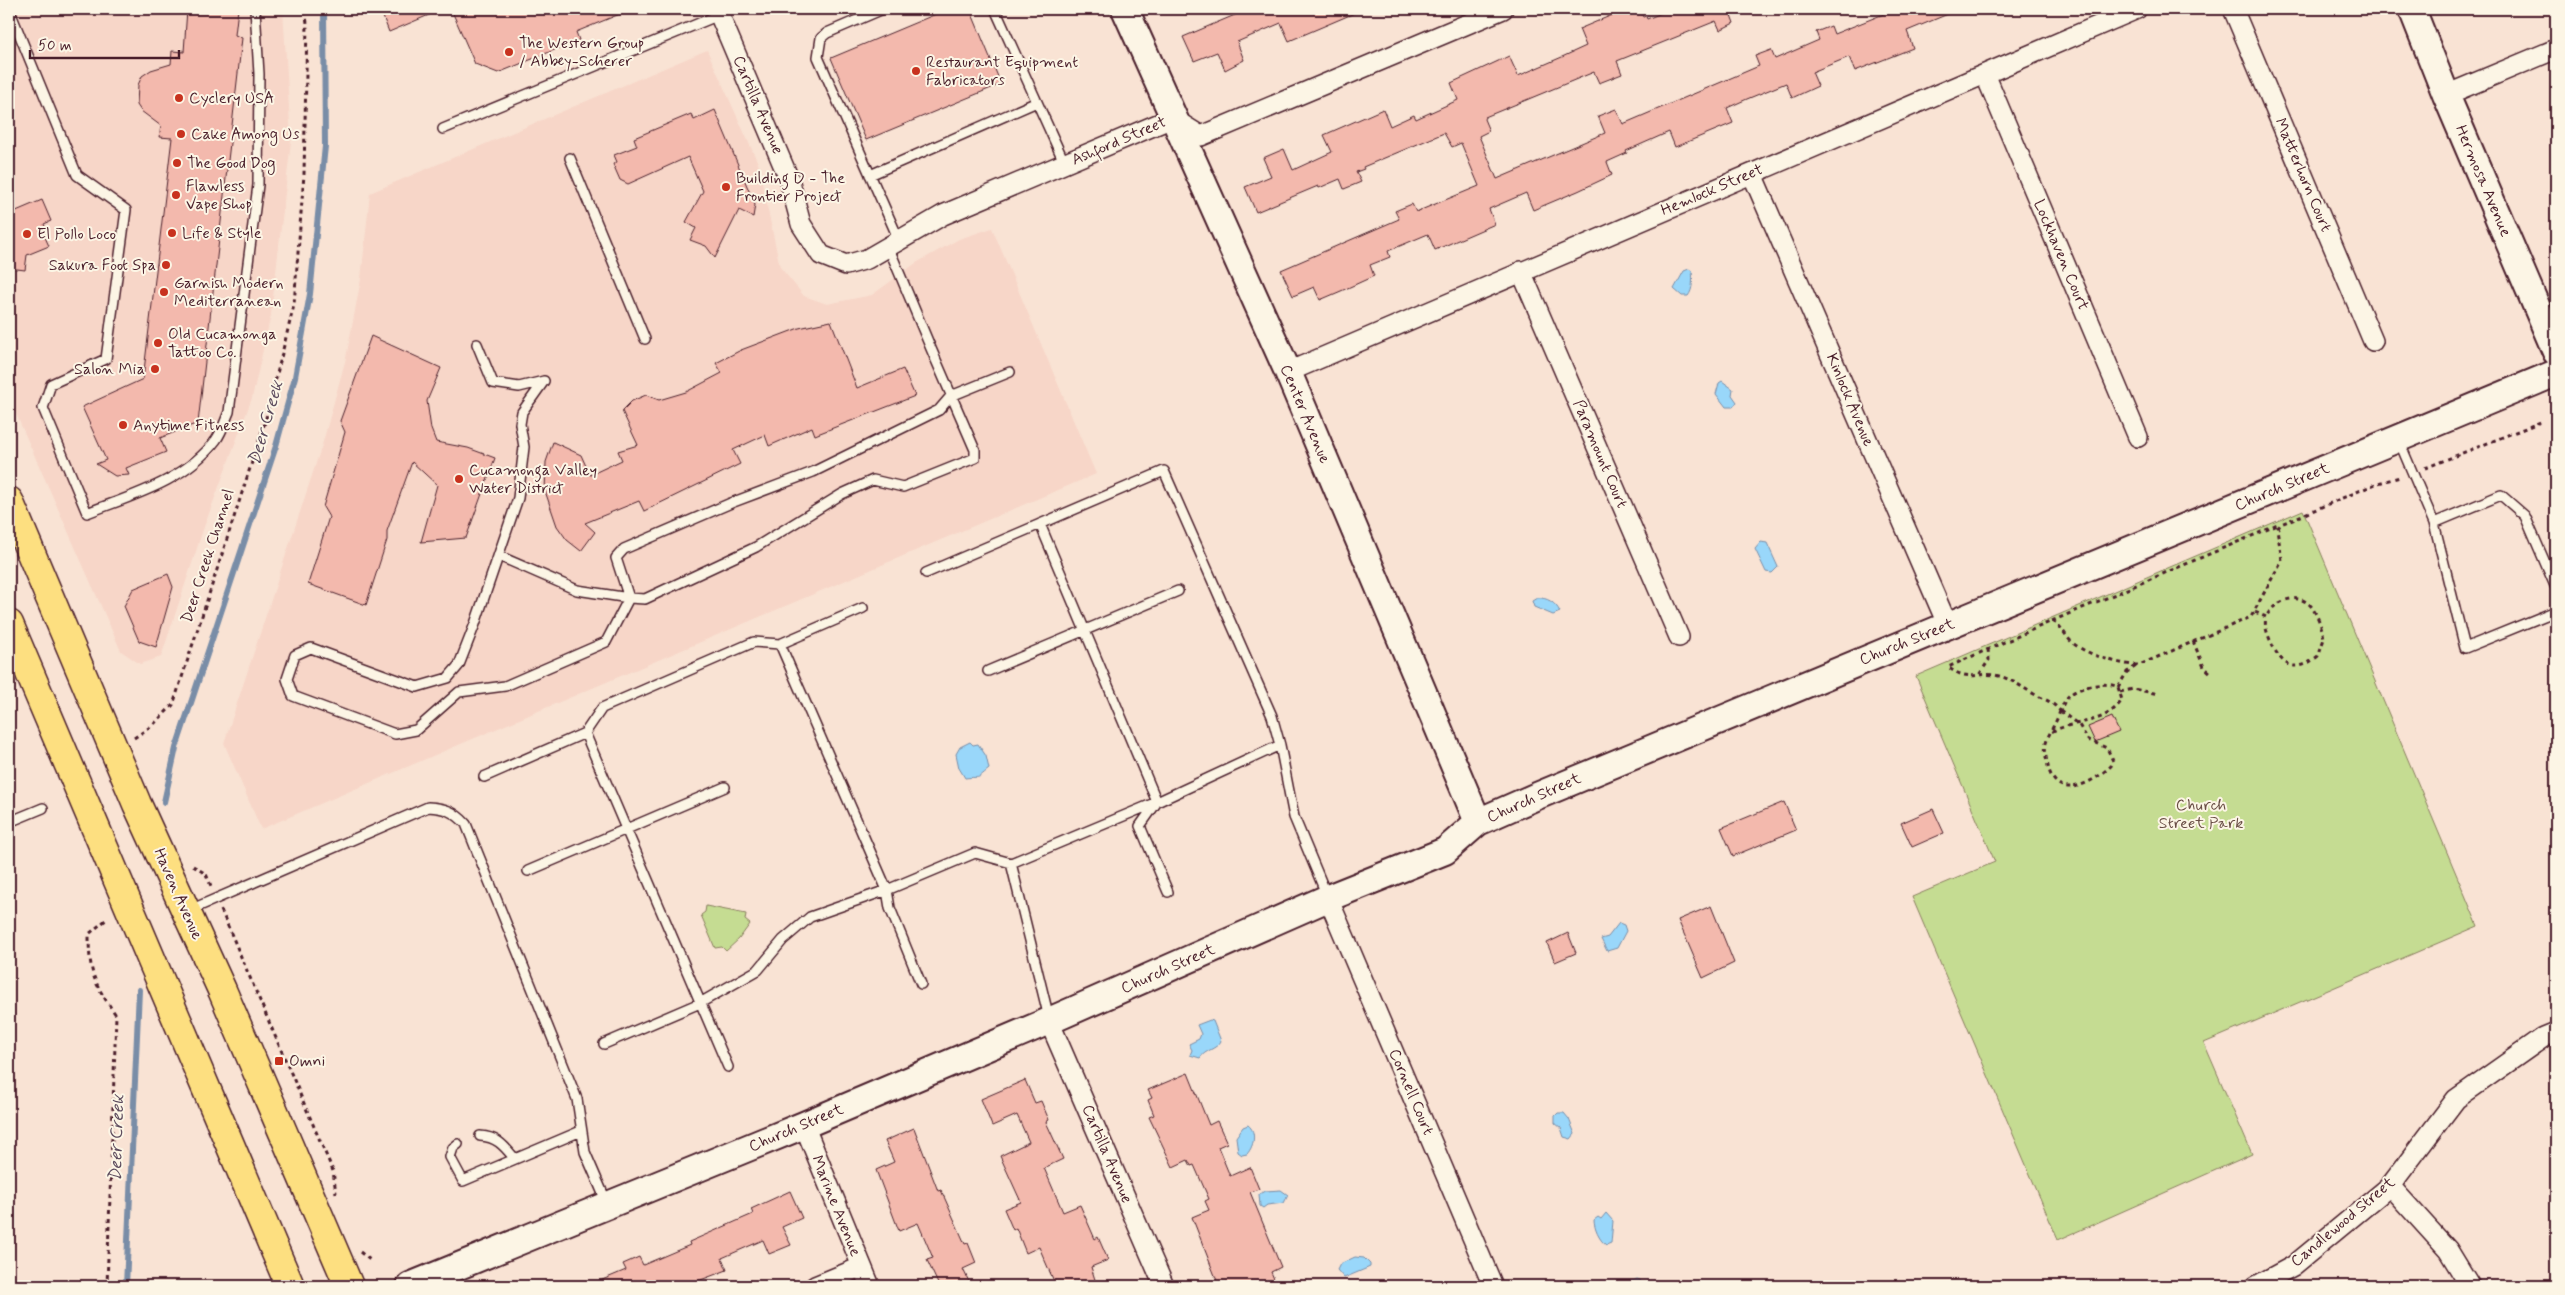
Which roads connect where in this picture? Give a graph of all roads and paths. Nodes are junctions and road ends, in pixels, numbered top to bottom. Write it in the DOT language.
graph roads {
  1 [pos="255,9"];
  2 [pos="305,9"];
  3 [pos="883,9"];
  4 [pos="995,9"];
  5 [pos="1125,9"];
  6 [pos="1503,9"];
  7 [pos="2137,9"];
  8 [pos="2233,9"];
  9 [pos="2412,9"];
  10 [pos="9,10"];
  11 [pos="718,12"];
  12 [pos="2556,49"];
  13 [pos="1985,74"];
  14 [pos="2446,95"];
  15 [pos="1037,102"];
  16 [pos="1172,118"];
  17 [pos="444,129"];
  18 [pos="570,158"];
  19 [pos="1065,164"];
  20 [pos="870,174"];
  21 [pos="1752,174"];
  22 [pos="893,243"];
  23 [pos="820,255"];
  24 [pos="1521,271"];
  25 [pos="645,338"];
  26 [pos="2373,341"];
  27 [pos="476,344"];
  28 [pos="2556,352"];
  29 [pos="1010,372"];
  30 [pos="1288,372"];
  31 [pos="2556,373"];
  32 [pos="951,396"];
  33 [pos="2543,421"];
  34 [pos="2138,437"];
  35 [pos="2398,438"];
  36 [pos="2413,474"];
  37 [pos="9,501"];
  38 [pos="2434,523"];
  39 [pos="1040,524"];
  40 [pos="2280,524"];
  41 [pos="499,556"];
  42 [pos="926,573"];
  43 [pos="2556,588"];
  44 [pos="1178,591"];
  45 [pos="629,598"];
  46 [pos="863,608"];
  47 [pos="2556,611"];
  48 [pos="2255,612"];
  49 [pos="2266,617"];
  50 [pos="2052,621"];
  51 [pos="9,624"];
  52 [pos="1948,626"];
  53 [pos="1085,631"];
  54 [pos="1679,637"];
  55 [pos="2193,641"];
  56 [pos="780,644"];
  57 [pos="1988,649"];
  58 [pos="2139,665"];
  59 [pos="988,672"];
  60 [pos="2210,673"];
  61 [pos="1979,675"];
  62 [pos="448,678"];
  63 [pos="2118,687"];
  64 [pos="459,692"];
  65 [pos="2120,692"];
  66 [pos="2159,694"];
  67 [pos="2060,711"];
  68 [pos="2079,725"];
  69 [pos="2051,732"];
  70 [pos="584,733"];
  71 [pos="137,745"];
  72 [pos="1280,745"];
  73 [pos="484,777"];
  74 [pos="725,787"];
  75 [pos="1156,802"];
  76 [pos="43,808"];
  77 [pos="9,822"];
  78 [pos="1478,822"];
  79 [pos="626,829"];
  80 [pos="190,860"];
  81 [pos="1011,863"];
  82 [pos="528,870"];
  83 [pos="887,890"];
  84 [pos="1168,892"];
  85 [pos="215,897"];
  86 [pos="1328,898"];
  87 [pos="186,912"];
  88 [pos="109,917"];
  89 [pos="921,984"];
  90 [pos="700,1003"];
  91 [pos="1050,1021"];
  92 [pos="2556,1032"];
  93 [pos="604,1044"];
  94 [pos="728,1067"];
  95 [pos="804,1125"];
  96 [pos="581,1131"];
  97 [pos="480,1136"];
  98 [pos="458,1144"];
  99 [pos="515,1159"];
  100 [pos="2390,1186"];
  101 [pos="337,1201"];
  102 [pos="608,1206"];
  103 [pos="357,1248"];
  104 [pos="370,1260"];
  105 [pos="861,1267"];
  106 [pos="107,1286"];
  107 [pos="290,1286"];
  108 [pos="348,1286"];
  109 [pos="410,1286"];
  110 [pos="815,1286"];
  111 [pos="870,1286"];
  112 [pos="1164,1286"];
  113 [pos="1493,1286"];
  114 [pos="2256,1286"];
  115 [pos="2470,1286"];
  1 -- 10 [label="lane"];
  2 -- 71 [label="path, Deer Creek Channel"];
  3 -- 20 [label="lane"];
  4 -- 15 [label="lane"];
  5 -- 16 [label="street, Center Avenue"];
  6 -- 16 [label="street, Ashford Street"];
  7 -- 13 [label="street, Hemlock Street"];
  8 -- 26 [label="street, Matterhorn Court"];
  9 -- 14 [label="street, Hermosa Avenue"];
  11 -- 17 [label="lane"];
  11 -- 23 [label="street, Cartilla Avenue"];
  12 -- 14 [label="street"];
  13 -- 21 [label="street, Hemlock Street"];
  13 -- 34 [label="street, Lockhaven Court"];
  14 -- 28 [label="street, Hermosa Avenue"];
  15 -- 19 [label="lane"];
  15 -- 20 [label="lane"];
  16 -- 19 [label="street, Ashford Street"];
  16 -- 30 [label="street, Center Avenue"];
  18 -- 25 [label="lane"];
  19 -- 22 [label="street, Ashford Street"];
  20 -- 22 [label="lane"];
  21 -- 24 [label="street, Hemlock Street"];
  21 -- 52 [label="street, Kinlock Avenue"];
  22 -- 23 [label="street, Ashford Street"];
  22 -- 32 [label="lane"];
  24 -- 30 [label="street, Hemlock Street"];
  24 -- 54 [label="street, Paramount Court"];
  27 -- 41 [label="lane"];
  29 -- 32 [label="lane"];
  30 -- 78 [label="street, Center Avenue"];
  31 -- 35 [label="street, Church Street"];
  32 -- 45 [label="lane"];
  32 -- 45 [label="lane"];
  33 -- 36 [label="path"];
  35 -- 36 [label="lane"];
  35 -- 52 [label="street, Church Street"];
  36 -- 38 [label="lane"];
  36 -- 40 [label="path"];
  37 -- 87 [label="main road, Haven Avenue"];
  38 -- 43 [label="lane"];
  38 -- 47 [label="lane"];
  39 -- 42 [label="lane"];
  39 -- 53 [label="lane"];
  39 -- 72 [label="lane"];
  40 -- 48 [label="path"];
  40 -- 50 [label="path"];
  41 -- 45 [label="lane"];
  41 -- 62 [label="lane"];
  44 -- 53 [label="lane"];
  45 -- 64 [label="lane"];
  46 -- 56 [label="lane"];
  48 -- 49 [label="path"];
  48 -- 55 [label="path"];
  49 -- 49 [label="path"];
  50 -- 57 [label="path"];
  50 -- 58 [label="path"];
  51 -- 107 [label="main road"];
  52 -- 78 [label="street, Church Street"];
  53 -- 59 [label="lane"];
  53 -- 75 [label="lane"];
  55 -- 58 [label="path"];
  55 -- 60 [label="path"];
  56 -- 70 [label="lane"];
  56 -- 83 [label="lane"];
  57 -- 61 [label="path"];
  57 -- 61 [label="path"];
  58 -- 63 [label="path"];
  61 -- 67 [label="path"];
  62 -- 64 [label="lane"];
  62 -- 64 [label="lane"];
  63 -- 65 [label="path"];
  63 -- 67 [label="path"];
  65 -- 66 [label="path"];
  65 -- 68 [label="path"];
  67 -- 68 [label="path"];
  67 -- 69 [label="path"];
  68 -- 69 [label="path"];
  68 -- 69 [label="path"];
  70 -- 73 [label="lane"];
  70 -- 79 [label="lane"];
  72 -- 75 [label="lane"];
  72 -- 86 [label="lane"];
  74 -- 79 [label="lane"];
  75 -- 81 [label="lane"];
  75 -- 84 [label="lane"];
  76 -- 77 [label="lane"];
  78 -- 86 [label="street, Church Street"];
  79 -- 82 [label="lane"];
  79 -- 90 [label="lane"];
  80 -- 85 [label="path"];
  81 -- 83 [label="lane"];
  81 -- 91 [label="lane"];
  83 -- 89 [label="lane"];
  83 -- 90 [label="lane"];
  85 -- 87 [label="lane"];
  85 -- 96 [label="lane"];
  85 -- 101 [label="path"];
  86 -- 91 [label="street, Church Street"];
  86 -- 113 [label="street, Cornell Court"];
  87 -- 108 [label="main road, Haven Avenue"];
  88 -- 106 [label="path"];
  90 -- 93 [label="lane"];
  90 -- 94 [label="lane"];
  91 -- 95 [label="street, Church Street"];
  91 -- 112 [label="street, Cartilla Avenue"];
  92 -- 100 [label="street, Candlewood Street"];
  95 -- 102 [label="street, Church Street"];
  95 -- 105 [label="street, Marine Avenue"];
  96 -- 99 [label="lane"];
  96 -- 102 [label="lane"];
  97 -- 99 [label="lane"];
  98 -- 99 [label="lane"];
  100 -- 114 [label="street, Candlewood Street"];
  100 -- 115 [label="street"];
  102 -- 109 [label="street, Church Street"];
  103 -- 104 [label="path"];
  105 -- 110 [label="street"];
  105 -- 111 [label="street, Marine Avenue"];
}
